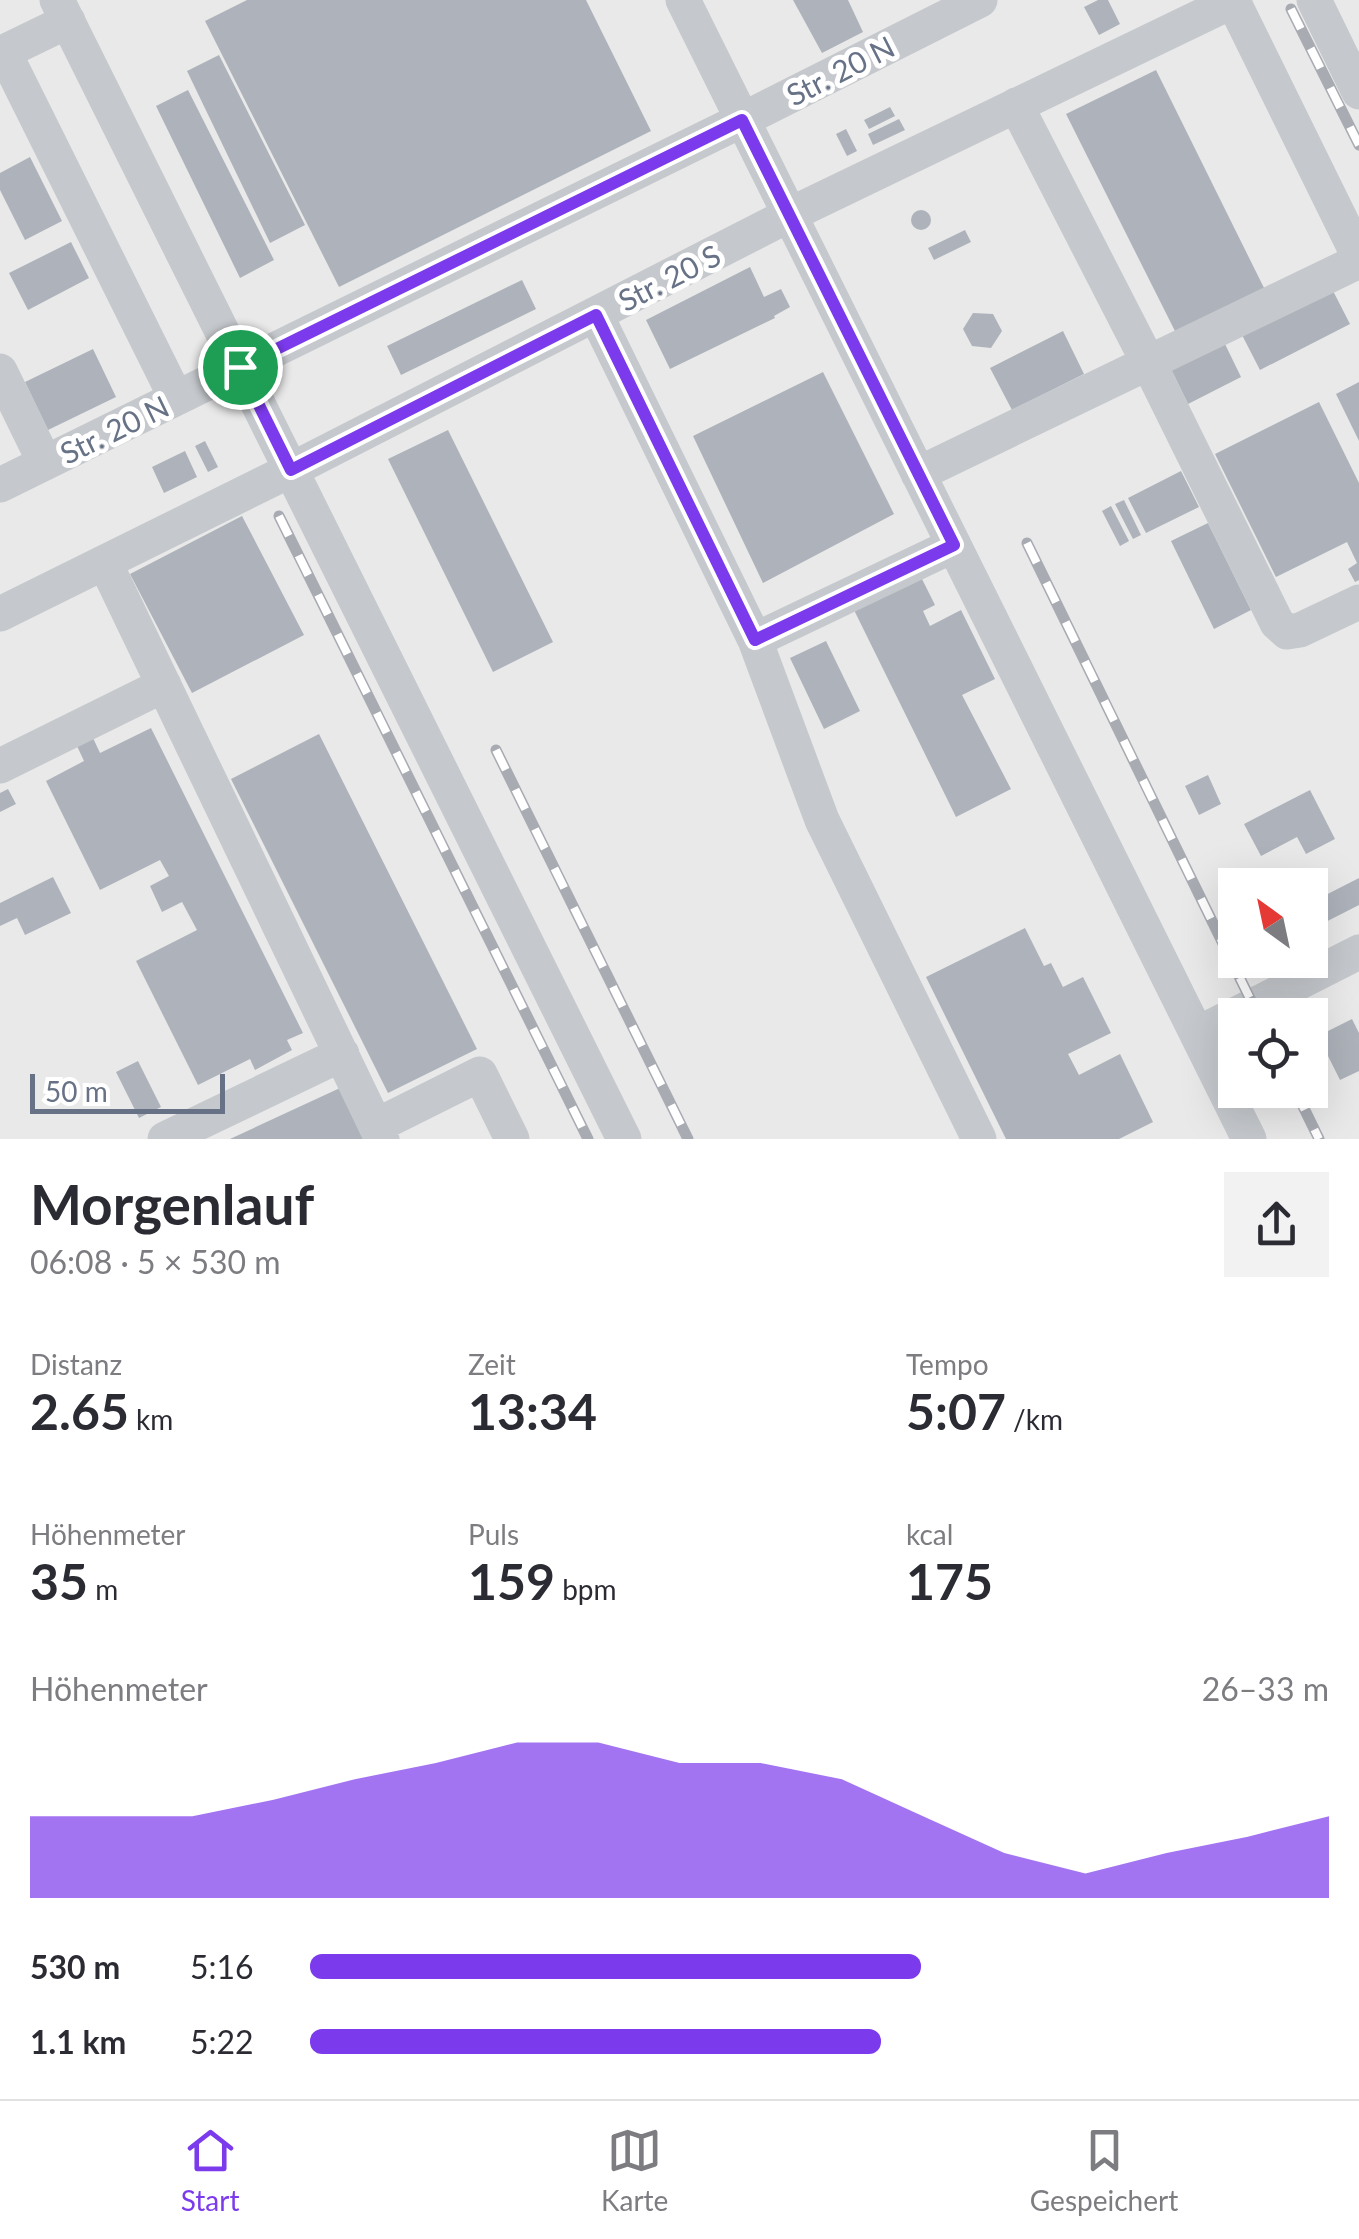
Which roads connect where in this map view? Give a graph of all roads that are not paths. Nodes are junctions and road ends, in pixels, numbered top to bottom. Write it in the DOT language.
graph roads {
  1 [pos="682,0"];
  2 [pos="980,0"];
  3 [pos="1234,0"];
  4 [pos="1314,0"];
  5 [pos="62,10"];
  6 [pos="2,53"];
  7 [pos="1359,92"];
  8 [pos="1016,105"];
  9 [pos="742,120"];
  10 [pos="790,215"];
  11 [pos="1359,259"];
  12 [pos="596,315"];
  13 [pos="1149,364"];
  14 [pos="240,367"];
  15 [pos="0,372"];
  16 [pos="176,398"];
  17 [pos="45,462"];
  18 [pos="291,470"];
  19 [pos="918,474"];
  20 [pos="0,485"];
  21 [pos="954,545"];
  22 [pos="105,563"];
  23 [pos="1359,602"];
  24 [pos="0,614"];
  25 [pos="755,640"];
  26 [pos="164,685"];
  27 [pos="0,766"];
  28 [pos="1359,952"];
  29 [pos="1197,1034"];
  30 [pos="342,1054"];
  31 [pos="379,1133"];
  32 [pos="189,1134"];
  33 [pos="512,1139"];
  34 [pos="624,1139"];
  35 [pos="978,1139"];
  36 [pos="1249,1139"];
  1 -- 9 [label="lane"];
  2 -- 9 [label="lane, Str. 20 N"];
  3 -- 8 [label="lane, Str. 20 S"];
  3 -- 11 [label="lane"];
  4 -- 7 [label="lane"];
  5 -- 6 [label="lane"];
  5 -- 14 [label="lane"];
  6 -- 16 [label="lane"];
  8 -- 10 [label="lane, Str. 20 S"];
  8 -- 13 [label="lane"];
  9 -- 10 [label="lane"];
  9 -- 14 [label="lane, Str. 20 N"];
  10 -- 12 [label="lane, Str. 20 S"];
  10 -- 19 [label="lane"];
  11 -- 13 [label="lane"];
  12 -- 18 [label="lane, Str. 20 S"];
  12 -- 25 [label="lane"];
  13 -- 19 [label="lane"];
  13 -- 23 [label="lane"];
  14 -- 16 [label="lane, Str. 20 N"];
  14 -- 18 [label="lane"];
  15 -- 17 [label="lane"];
  16 -- 17 [label="lane, Str. 20 N"];
  17 -- 20 [label="lane, Str. 20 N"];
  18 -- 22 [label="lane, Str. 20 S"];
  18 -- 34 [label="lane"];
  19 -- 21 [label="lane"];
  21 -- 25 [label="lane"];
  21 -- 29 [label="lane"];
  22 -- 24 [label="lane, Str. 20 S"];
  22 -- 26 [label="lane"];
  25 -- 35 [label="lane"];
  26 -- 27 [label="lane"];
  26 -- 30 [label="lane"];
  28 -- 29 [label="lane"];
  29 -- 36 [label="lane"];
  30 -- 31 [label="lane"];
  30 -- 32 [label="lane"];
  31 -- 33 [label="lane"];
}
